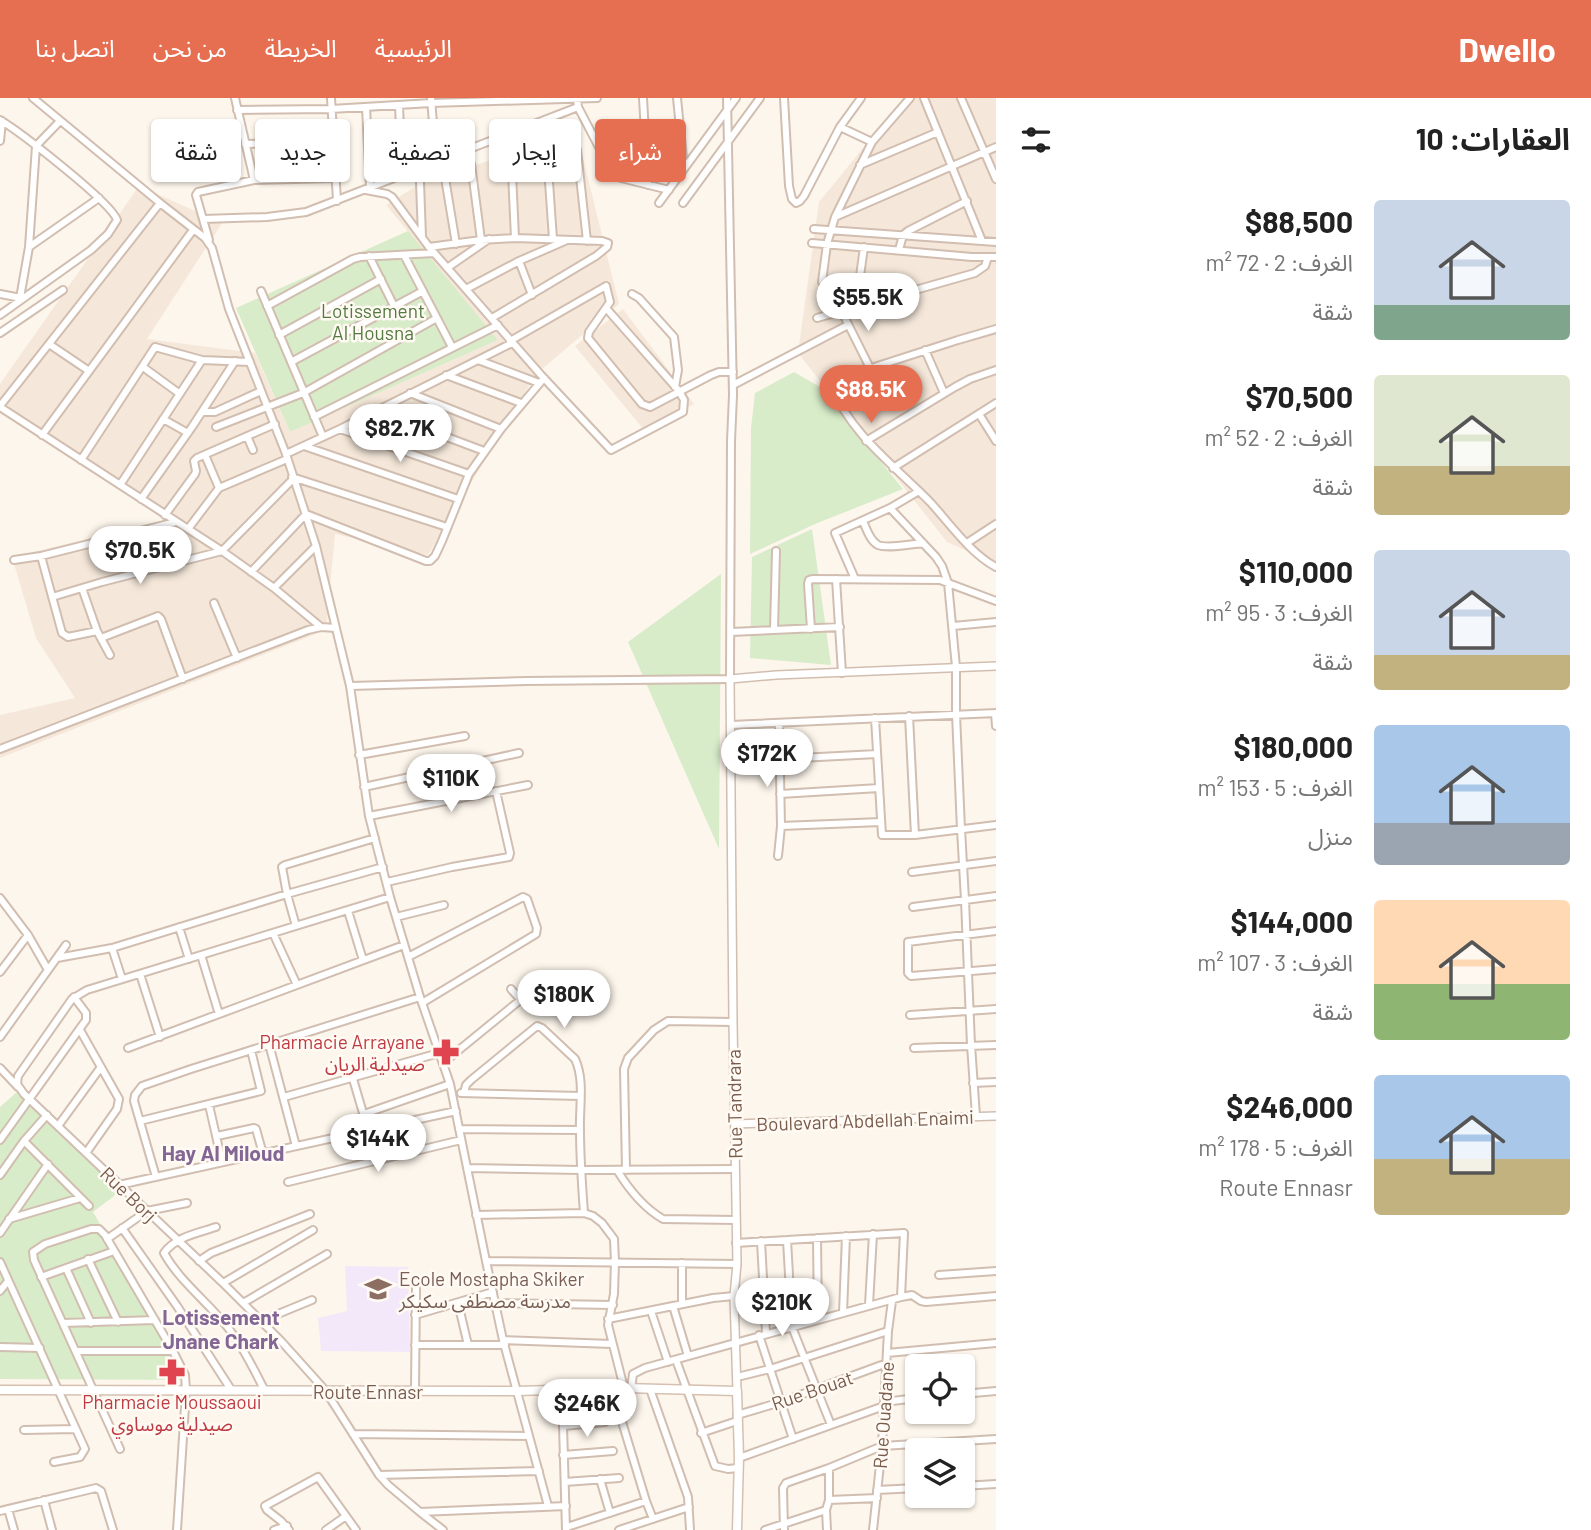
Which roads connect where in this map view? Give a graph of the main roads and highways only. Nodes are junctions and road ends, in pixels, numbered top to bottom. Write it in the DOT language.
graph roads {
  1 [pos="1,1389"];
  2 [pos="737,1391"];
  3 [pos="737,1530"];
  1 -- 2 [label="main road, Route Ennasr"];
  2 -- 3 [label="main road, Rue Tandrara"];
}
